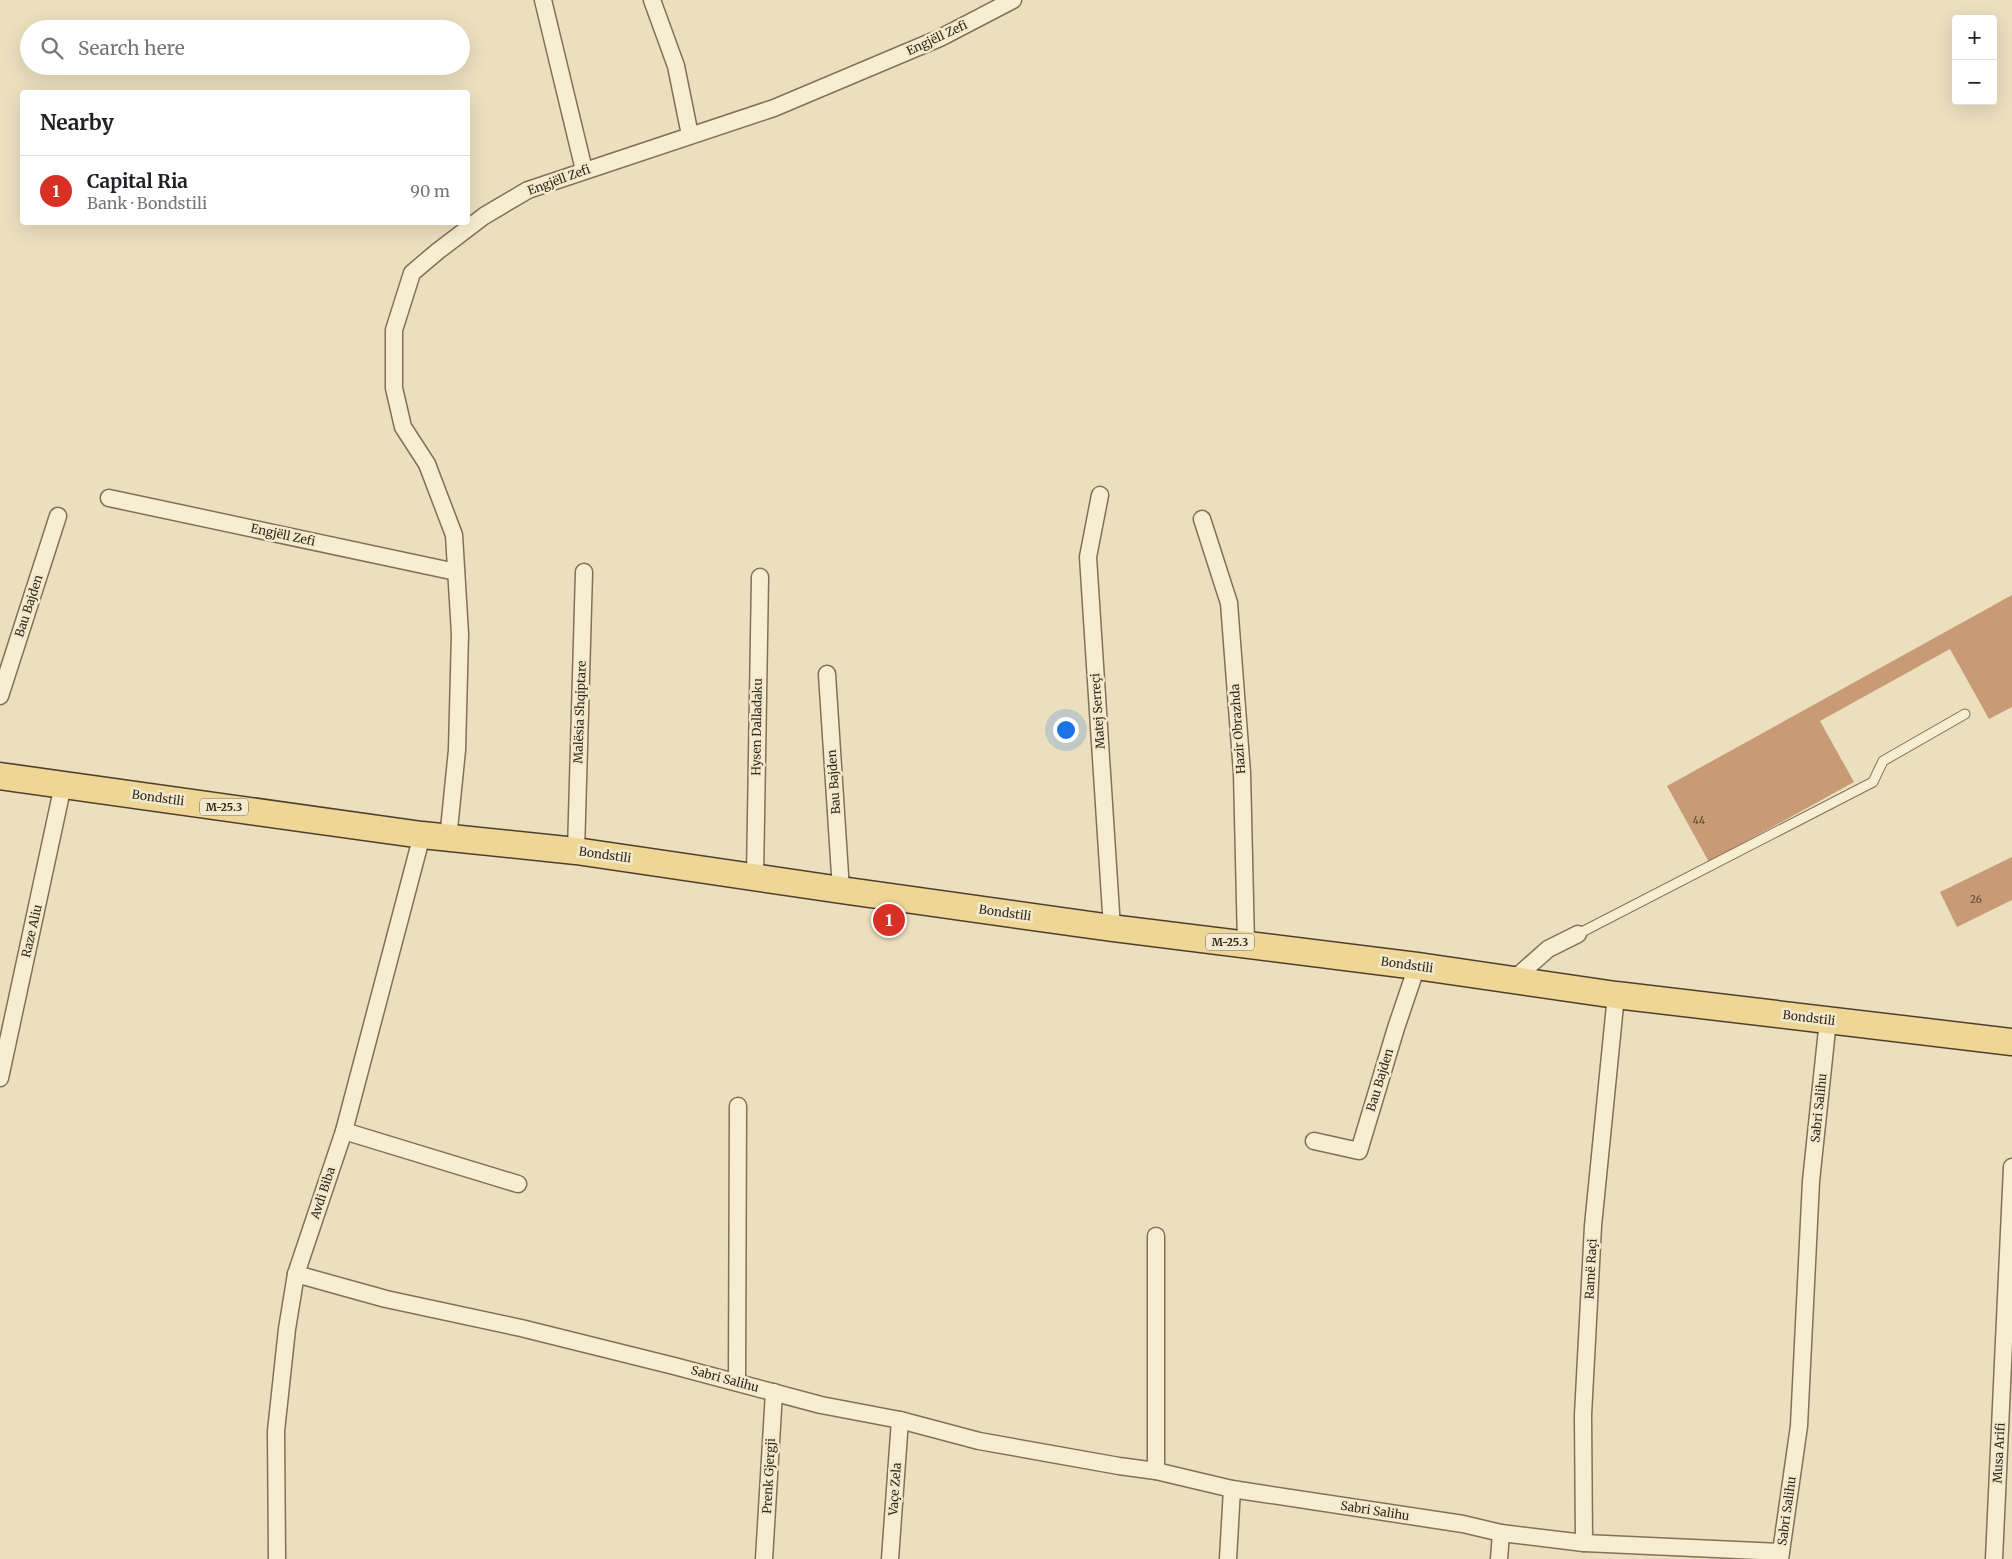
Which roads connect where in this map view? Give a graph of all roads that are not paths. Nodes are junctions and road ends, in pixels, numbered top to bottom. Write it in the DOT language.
graph roads {
  1 [pos="543,0"];
  2 [pos="652,0"];
  3 [pos="1014,0"];
  4 [pos="690,135"];
  5 [pos="584,170"];
  6 [pos="1100,495"];
  7 [pos="109,498"];
  8 [pos="58,516"];
  9 [pos="1202,519"];
  10 [pos="456,572"];
  11 [pos="584,572"];
  12 [pos="760,577"];
  13 [pos="827,674"];
  14 [pos="0,696"];
  15 [pos="1965,714"];
  16 [pos="0,776"];
  17 [pos="63,785"];
  18 [pos="422,835"];
  19 [pos="448,839"];
  20 [pos="576,851"];
  21 [pos="755,877"];
  22 [pos="841,890"];
  23 [pos="1112,928"];
  24 [pos="1578,934"];
  25 [pos="1246,944"];
  26 [pos="1417,966"];
  27 [pos="1512,981"];
  28 [pos="1616,995"];
  29 [pos="1828,1020"];
  30 [pos="2012,1042"];
  31 [pos="0,1078"];
  32 [pos="738,1106"];
  33 [pos="344,1131"];
  34 [pos="1314,1140"];
  35 [pos="2012,1167"];
  36 [pos="518,1184"];
  37 [pos="1156,1236"];
  38 [pos="296,1274"];
  39 [pos="737,1382"];
  40 [pos="774,1392"];
  41 [pos="900,1420"];
  42 [pos="1156,1471"];
  43 [pos="1232,1489"];
  44 [pos="1501,1533"];
  45 [pos="1584,1543"];
  46 [pos="1780,1556"];
  47 [pos="277,1559"];
  48 [pos="764,1559"];
  49 [pos="890,1559"];
  50 [pos="1228,1559"];
  51 [pos="1499,1559"];
  52 [pos="1994,1559"];
  1 -- 5 [label="street"];
  2 -- 4 [label="street"];
  3 -- 4 [label="street, Engjëll Zefi"];
  4 -- 5 [label="street, Engjëll Zefi"];
  5 -- 10 [label="street, Engjëll Zefi"];
  6 -- 23 [label="street, Matej Serreçi"];
  7 -- 10 [label="street, Engjëll Zefi"];
  8 -- 14 [label="street, Bau Bajden"];
  9 -- 25 [label="street, Hazir Obrazhda"];
  10 -- 19 [label="street, Engjëll Zefi"];
  11 -- 20 [label="street, Malësia Shqiptare"];
  12 -- 21 [label="street, Hysen Dalladaku"];
  13 -- 22 [label="street, Bau Bajden"];
  15 -- 24 [label="lane"];
  16 -- 17 [label="main road, Bondstili / M-25.3"];
  17 -- 18 [label="main road, Bondstili / M-25.3"];
  17 -- 31 [label="street, Raze Aliu"];
  18 -- 19 [label="main road, Bondstili / M-25.3"];
  18 -- 33 [label="street, Avdi Biba"];
  19 -- 20 [label="main road, Bondstili / M-25.3"];
  20 -- 21 [label="main road, Bondstili / M-25.3"];
  21 -- 22 [label="main road, Bondstili / M-25.3"];
  22 -- 23 [label="main road, Bondstili / M-25.3"];
  23 -- 25 [label="main road, Bondstili / M-25.3"];
  24 -- 27 [label="street"];
  25 -- 26 [label="main road, Bondstili / M-25.3"];
  26 -- 27 [label="main road, Bondstili / M-25.3"];
  26 -- 34 [label="street, Bau Bajden"];
  27 -- 28 [label="main road, Bondstili / M-25.3"];
  28 -- 29 [label="main road, Bondstili / M-25.3"];
  28 -- 45 [label="street, Ramë Raçi"];
  29 -- 30 [label="main road, Bondstili / M-25.3"];
  29 -- 46 [label="street, Sabri Salihu"];
  32 -- 39 [label="street"];
  33 -- 36 [label="street"];
  33 -- 38 [label="street, Avdi Biba"];
  35 -- 52 [label="street, Musa Arifi"];
  37 -- 42 [label="street"];
  38 -- 39 [label="street, Sabri Salihu"];
  38 -- 47 [label="street, Avdi Biba"];
  39 -- 40 [label="street, Sabri Salihu"];
  40 -- 41 [label="street, Sabri Salihu"];
  40 -- 48 [label="street, Prenk Gjergji"];
  41 -- 42 [label="street, Sabri Salihu"];
  41 -- 49 [label="street, Vaçe Zela"];
  42 -- 43 [label="street, Sabri Salihu"];
  43 -- 44 [label="street, Sabri Salihu"];
  43 -- 50 [label="street"];
  44 -- 45 [label="street, Sabri Salihu"];
  44 -- 51 [label="street"];
  45 -- 46 [label="street, Sabri Salihu"];
}
